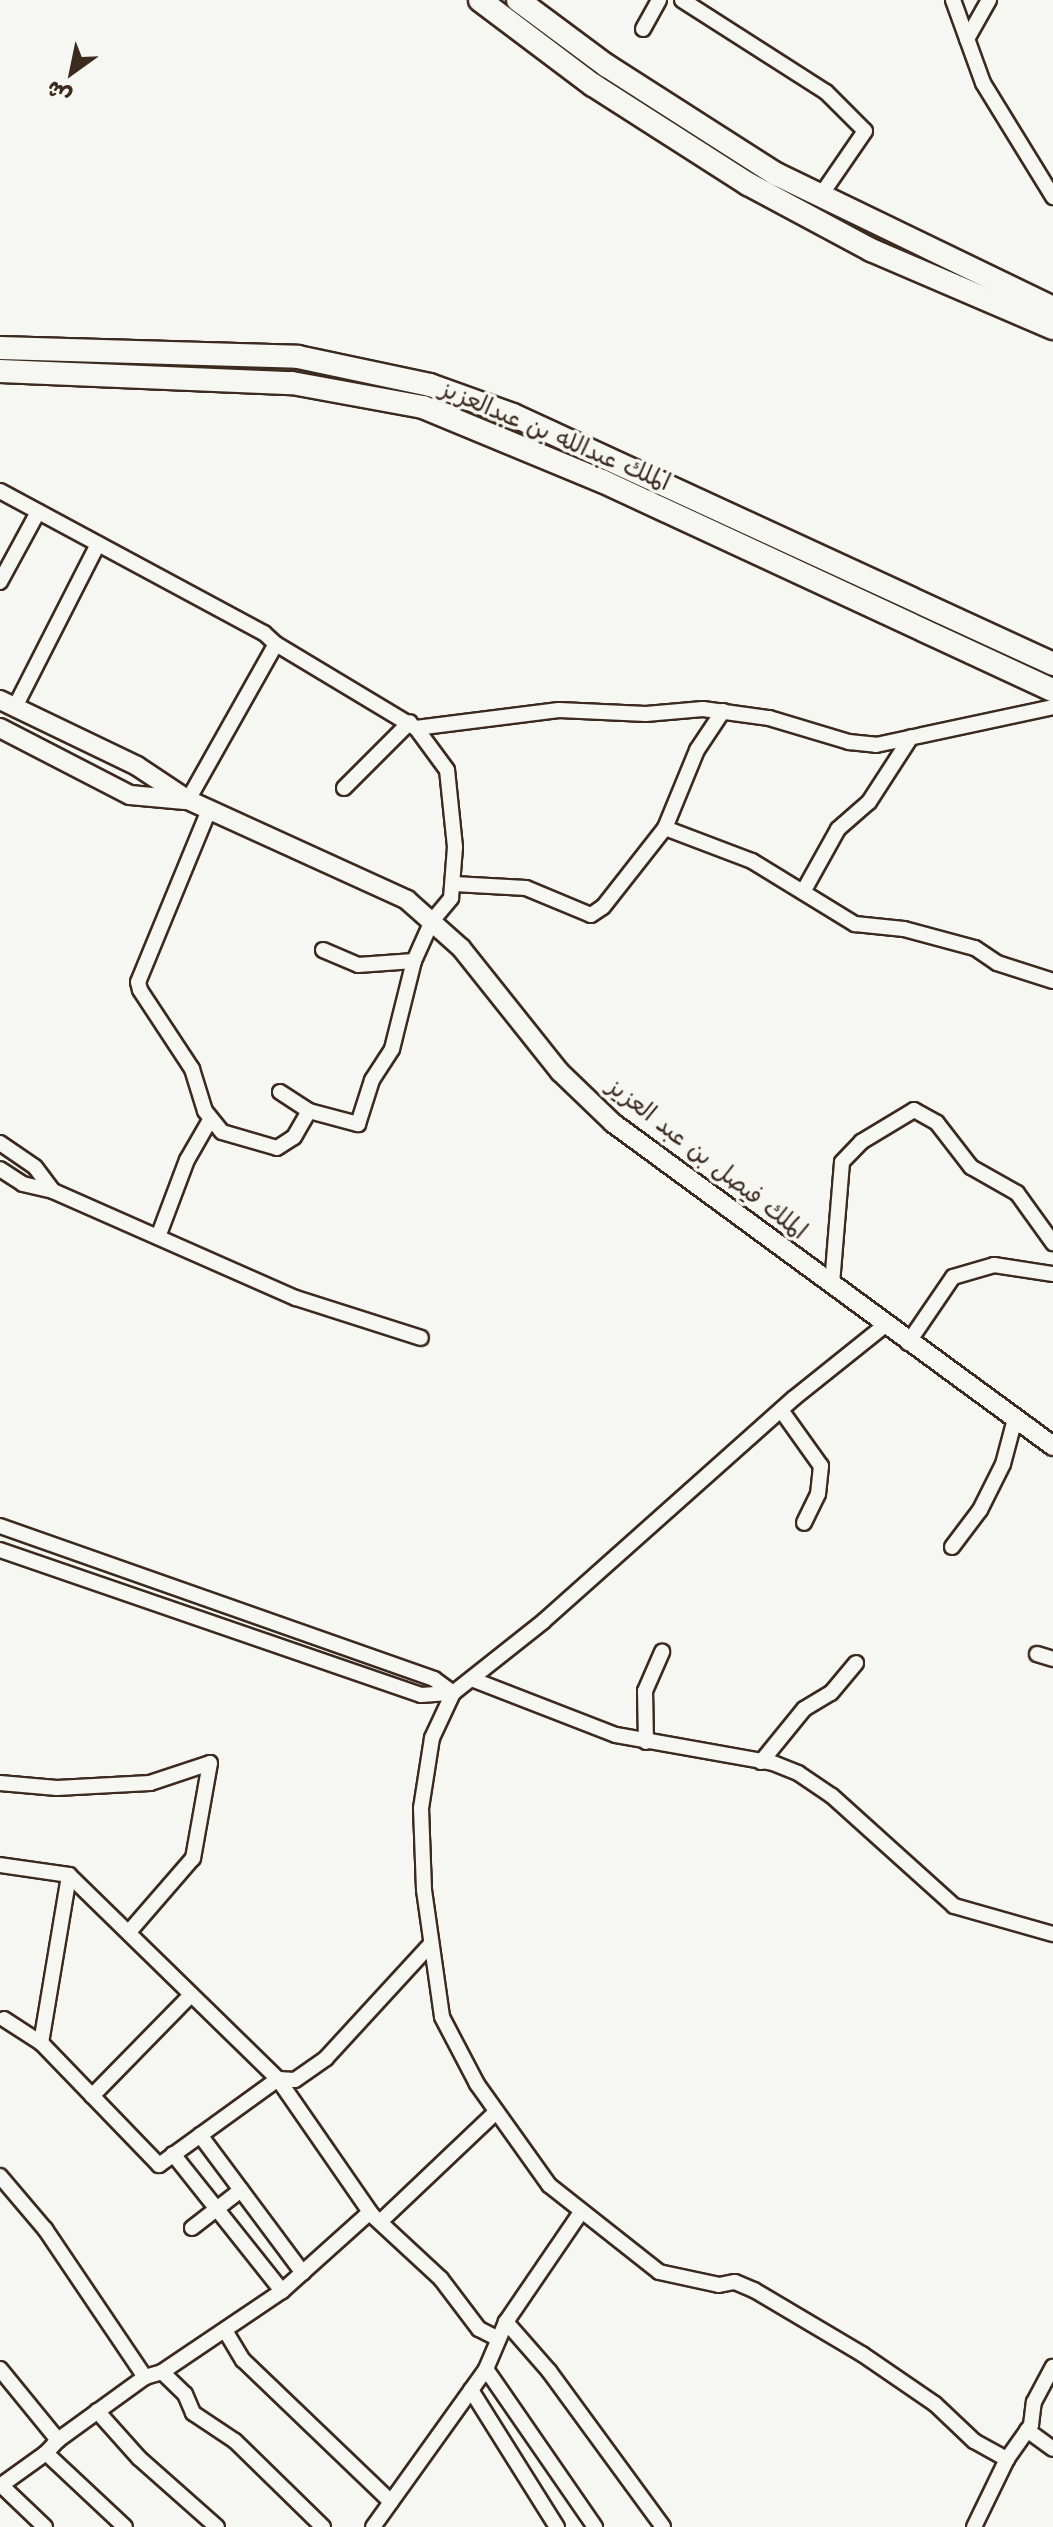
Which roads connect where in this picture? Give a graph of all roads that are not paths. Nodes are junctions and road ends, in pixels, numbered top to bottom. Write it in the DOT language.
graph roads {
  1 [pos="480,0"];
  2 [pos="518,0"];
  3 [pos="659,0"];
  4 [pos="682,0"];
  5 [pos="953,0"];
  6 [pos="989,0"];
  7 [pos="643,29"];
  8 [pos="967,39"];
  9 [pos="607,66"];
  10 [pos="593,85"];
  11 [pos="1053,197"];
  12 [pos="819,198"];
  13 [pos="1053,308"];
  14 [pos="1053,328"];
  15 [pos="0,348"];
  16 [pos="0,371"];
  17 [pos="0,491"];
  18 [pos="38,512"];
  19 [pos="98,544"];
  20 [pos="0,582"];
  21 [pos="276,644"];
  22 [pos="1053,664"];
  23 [pos="1053,690"];
  24 [pos="7,703"];
  25 [pos="1053,707"];
  26 [pos="723,711"];
  27 [pos="413,725"];
  28 [pos="0,728"];
  29 [pos="911,737"];
  30 [pos="344,788"];
  31 [pos="188,800"];
  32 [pos="209,810"];
  33 [pos="665,828"];
  34 [pos="454,884"];
  35 [pos="803,892"];
  36 [pos="432,921"];
  37 [pos="323,950"];
  38 [pos="414,961"];
  39 [pos="1053,981"];
  40 [pos="280,1092"];
  41 [pos="309,1111"];
  42 [pos="210,1120"];
  43 [pos="0,1143"];
  44 [pos="0,1169"];
  45 [pos="53,1191"];
  46 [pos="158,1237"];
  47 [pos="1053,1243"];
  48 [pos="1053,1274"];
  49 [pos="832,1284"];
  50 [pos="884,1326"];
  51 [pos="421,1338"];
  52 [pos="908,1343"];
  53 [pos="781,1410"];
  54 [pos="1015,1419"];
  55 [pos="1053,1445"];
  56 [pos="804,1523"];
  57 [pos="0,1526"];
  58 [pos="952,1547"];
  59 [pos="0,1550"];
  60 [pos="662,1652"];
  61 [pos="1037,1654"];
  62 [pos="1053,1659"];
  63 [pos="856,1663"];
  64 [pos="474,1680"];
  65 [pos="453,1693"];
  66 [pos="646,1742"];
  67 [pos="761,1762"];
  68 [pos="0,1783"];
  69 [pos="0,1865"];
  70 [pos="69,1875"];
  71 [pos="129,1932"];
  72 [pos="1053,1934"];
  73 [pos="431,1944"];
  74 [pos="189,1997"];
  75 [pos="1,2019"];
  76 [pos="41,2043"];
  77 [pos="278,2079"];
  78 [pos="92,2096"];
  79 [pos="496,2112"];
  80 [pos="200,2135"];
  81 [pos="173,2154"];
  82 [pos="0,2176"];
  83 [pos="241,2190"];
  84 [pos="217,2210"];
  85 [pos="581,2212"];
  86 [pos="375,2217"];
  87 [pos="192,2228"];
  88 [pos="303,2273"];
  89 [pos="282,2291"];
  90 [pos="506,2322"];
  91 [pos="226,2332"];
  92 [pos="499,2339"];
  93 [pos="1053,2367"];
  94 [pos="0,2369"];
  95 [pos="486,2369"];
  96 [pos="162,2372"];
  97 [pos="145,2377"];
  98 [pos="471,2390"];
  99 [pos="97,2411"];
  100 [pos="1027,2430"];
  101 [pos="58,2440"];
  102 [pos="1053,2449"];
  103 [pos="46,2453"];
  104 [pos="1007,2459"];
  105 [pos="0,2485"];
  106 [pos="391,2502"];
  107 [pos="45,2527"];
  108 [pos="125,2527"];
  109 [pos="217,2527"];
  110 [pos="323,2527"];
  111 [pos="373,2527"];
  112 [pos="557,2527"];
  113 [pos="595,2527"];
  114 [pos="663,2527"];
  115 [pos="974,2527"];
  1 -- 10 [label="main road"];
  2 -- 9 [label="main road"];
  3 -- 7 [label="street"];
  4 -- 12 [label="street"];
  5 -- 8 [label="street"];
  6 -- 8 [label="street"];
  8 -- 11 [label="street"];
  9 -- 10 [label="main road"];
  9 -- 12 [label="main road"];
  10 -- 14 [label="main road"];
  12 -- 13 [label="main road"];
  15 -- 22 [label="main road, الملك عبدالله بن عبدالعزيز"];
  16 -- 23 [label="main road, الملك عبدالله بن عبدالعزيز"];
  17 -- 18 [label="street"];
  18 -- 19 [label="street"];
  18 -- 20 [label="street"];
  19 -- 21 [label="street"];
  19 -- 24 [label="street"];
  21 -- 27 [label="street"];
  21 -- 31 [label="street"];
  24 -- 31 [label="street, الملك فيصل بن عبد العزيز"];
  25 -- 29 [label="street"];
  26 -- 27 [label="street"];
  26 -- 29 [label="street"];
  26 -- 33 [label="street"];
  27 -- 30 [label="street"];
  27 -- 34 [label="street"];
  28 -- 31 [label="street, الملك فيصل بن عبد العزيز"];
  29 -- 35 [label="street"];
  31 -- 32 [label="street, الملك فيصل بن عبد العزيز"];
  32 -- 36 [label="street, الملك فيصل بن عبد العزيز"];
  32 -- 42 [label="street"];
  33 -- 34 [label="street"];
  33 -- 35 [label="street"];
  34 -- 36 [label="street"];
  35 -- 39 [label="street"];
  36 -- 38 [label="street"];
  36 -- 49 [label="street, الملك فيصل بن عبد العزيز"];
  37 -- 38 [label="street"];
  38 -- 41 [label="street"];
  40 -- 41 [label="street"];
  41 -- 42 [label="street"];
  42 -- 46 [label="street"];
  43 -- 45 [label="street"];
  44 -- 45 [label="street"];
  45 -- 46 [label="street"];
  46 -- 51 [label="street"];
  47 -- 49 [label="street"];
  48 -- 52 [label="street"];
  49 -- 50 [label="street, الملك فيصل بن عبد العزيز"];
  50 -- 52 [label="street, الملك فيصل بن عبد العزيز"];
  50 -- 53 [label="street"];
  52 -- 54 [label="street, الملك فيصل بن عبد العزيز"];
  53 -- 56 [label="street"];
  53 -- 64 [label="street"];
  54 -- 55 [label="street, الملك فيصل بن عبد العزيز"];
  54 -- 58 [label="street"];
  57 -- 65 [label="street"];
  59 -- 65 [label="street"];
  60 -- 66 [label="street"];
  61 -- 62 [label="street"];
  63 -- 67 [label="street"];
  64 -- 65 [label="street"];
  64 -- 66 [label="street"];
  65 -- 73 [label="street"];
  66 -- 67 [label="street"];
  67 -- 72 [label="street"];
  68 -- 71 [label="street"];
  69 -- 70 [label="street"];
  70 -- 71 [label="street"];
  70 -- 76 [label="street"];
  71 -- 74 [label="street"];
  73 -- 77 [label="street"];
  73 -- 79 [label="street"];
  74 -- 77 [label="street"];
  74 -- 78 [label="street"];
  75 -- 76 [label="street"];
  76 -- 78 [label="street"];
  77 -- 80 [label="street"];
  77 -- 86 [label="street"];
  78 -- 81 [label="street"];
  79 -- 85 [label="street"];
  79 -- 86 [label="street"];
  80 -- 81 [label="street"];
  80 -- 83 [label="street"];
  81 -- 84 [label="street"];
  82 -- 97 [label="street"];
  83 -- 84 [label="street"];
  83 -- 88 [label="street"];
  84 -- 87 [label="street"];
  84 -- 89 [label="street"];
  85 -- 90 [label="street"];
  85 -- 104 [label="street"];
  86 -- 88 [label="street"];
  86 -- 92 [label="street"];
  88 -- 89 [label="street"];
  89 -- 91 [label="street"];
  90 -- 92 [label="street"];
  90 -- 114 [label="street"];
  91 -- 96 [label="street"];
  91 -- 106 [label="street"];
  92 -- 95 [label="street"];
  93 -- 100 [label="street"];
  94 -- 101 [label="street"];
  95 -- 98 [label="street"];
  95 -- 113 [label="street"];
  96 -- 97 [label="street"];
  96 -- 110 [label="street"];
  97 -- 99 [label="street"];
  98 -- 106 [label="street"];
  98 -- 112 [label="street"];
  99 -- 101 [label="street"];
  99 -- 109 [label="street"];
  100 -- 102 [label="street"];
  100 -- 104 [label="street"];
  101 -- 103 [label="street"];
  103 -- 105 [label="street"];
  103 -- 108 [label="street"];
  104 -- 115 [label="street"];
  105 -- 107 [label="street"];
  106 -- 111 [label="street"];
}
